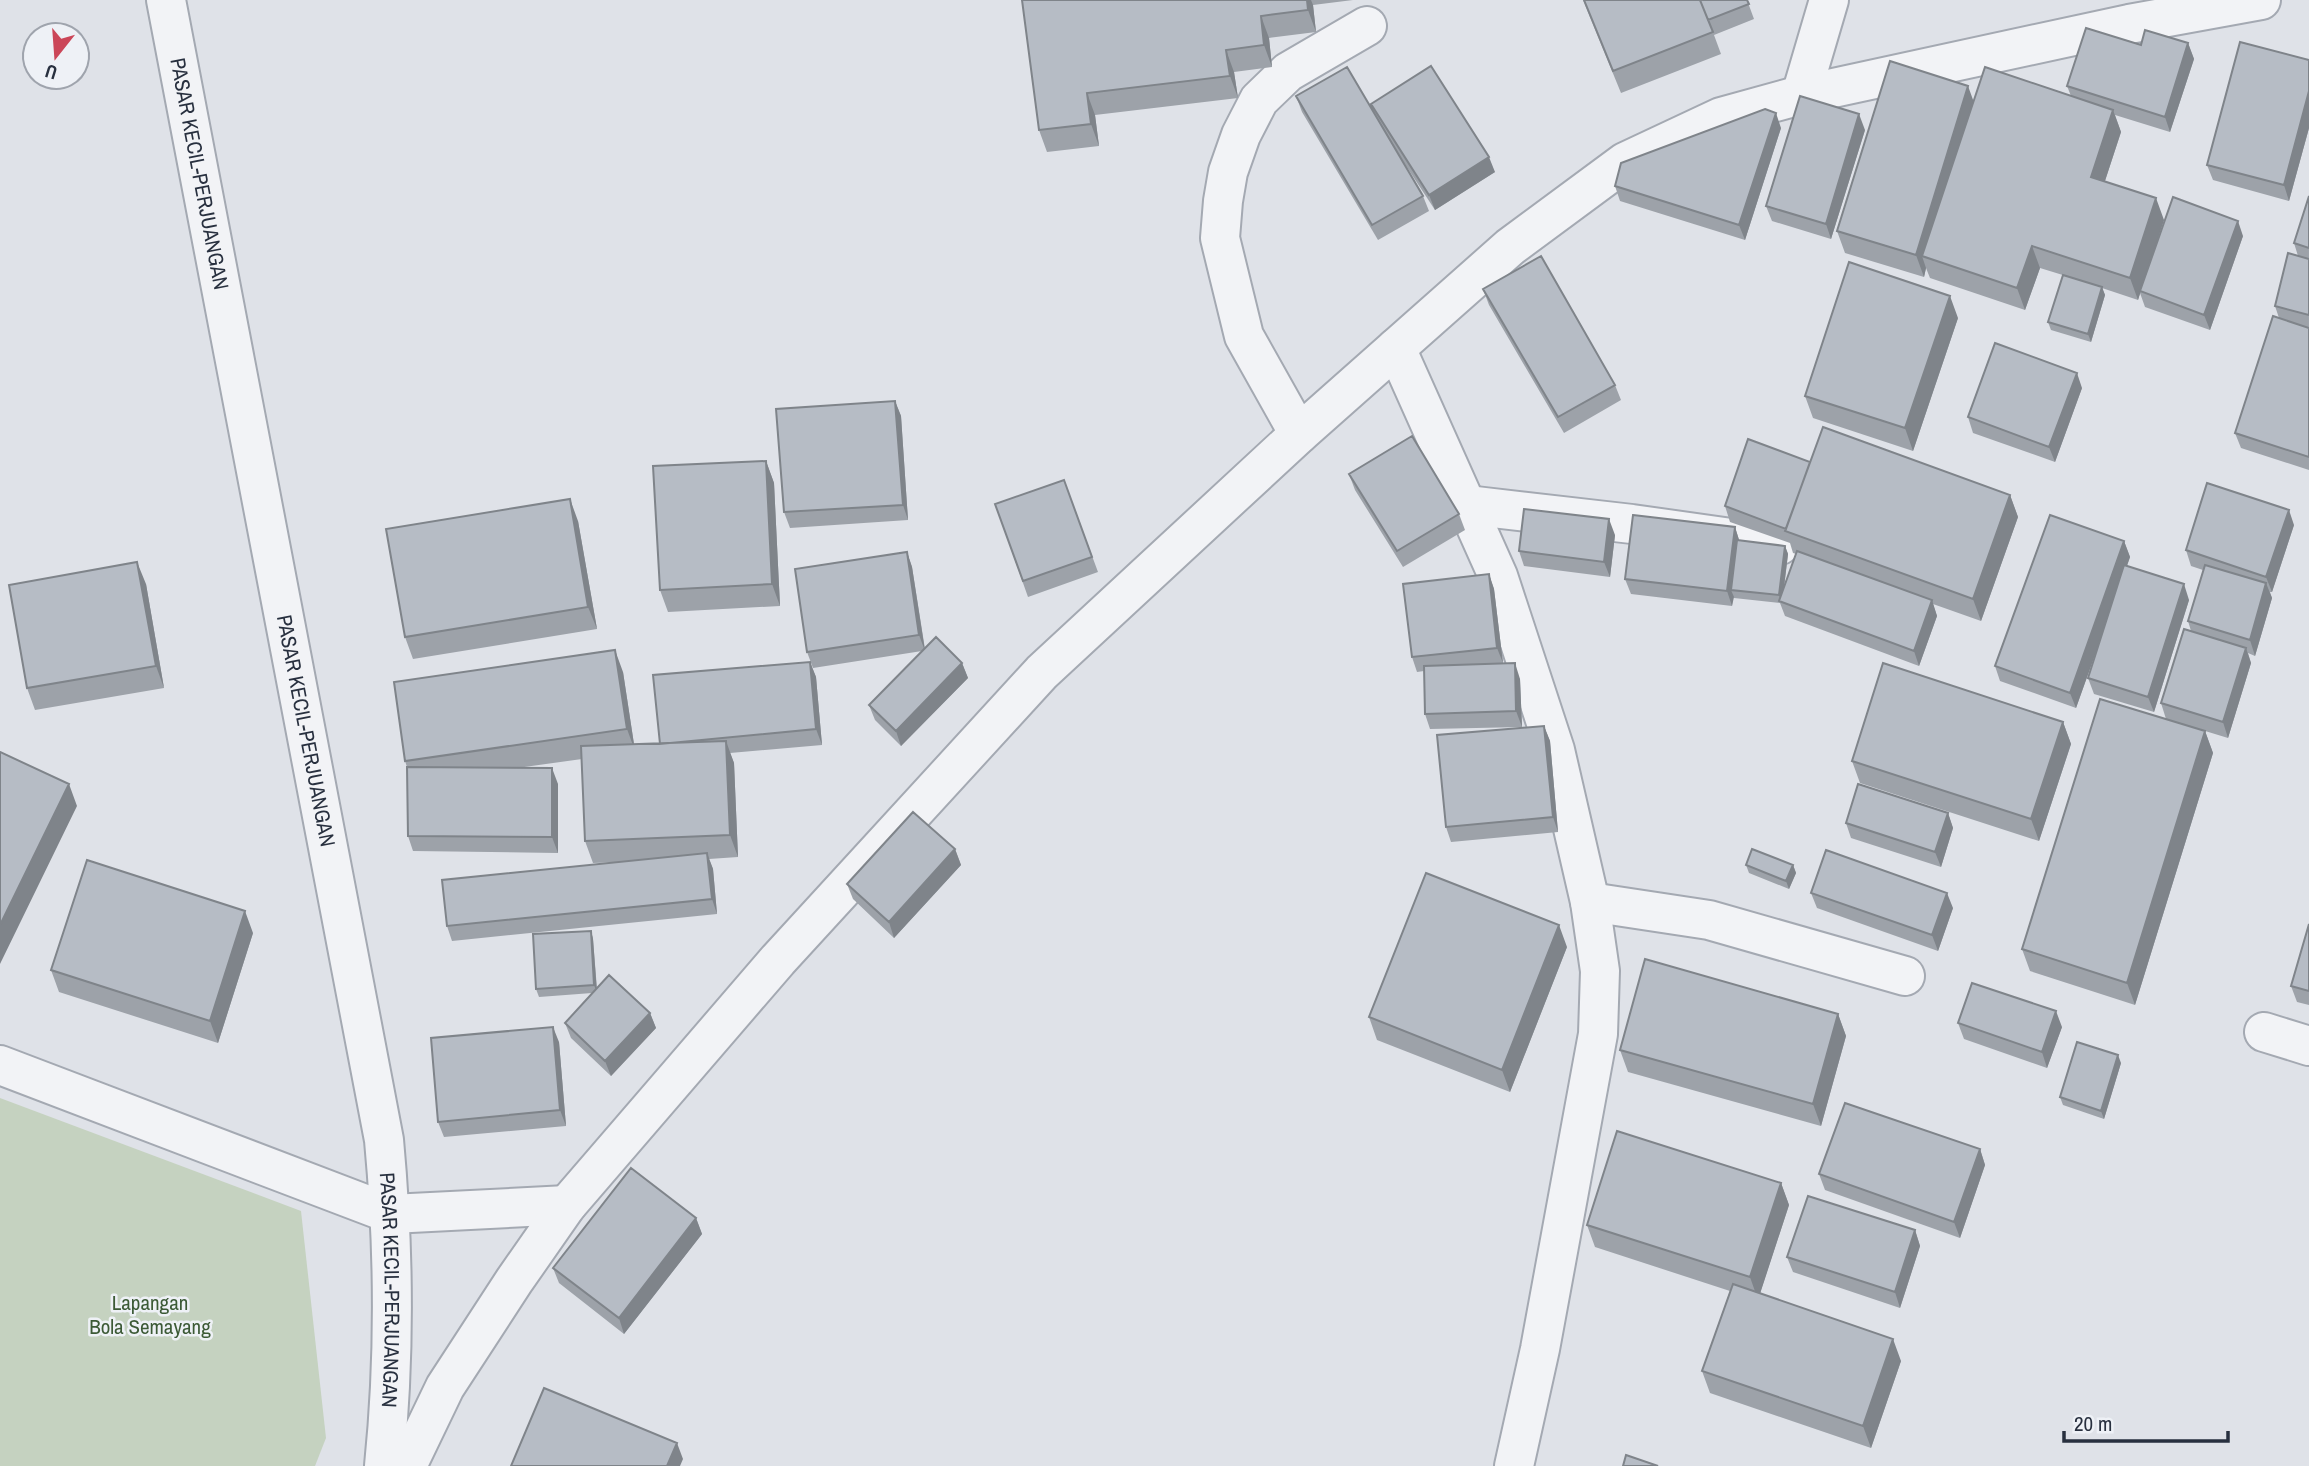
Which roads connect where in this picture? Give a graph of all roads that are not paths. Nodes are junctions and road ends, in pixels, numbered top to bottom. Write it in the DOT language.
graph roads {
  1 [pos="166,0"];
  2 [pos="1829,0"];
  3 [pos="2261,0"];
  4 [pos="2132,12"];
  5 [pos="1367,26"];
  6 [pos="1801,95"];
  7 [pos="1396,348"];
  8 [pos="1299,434"];
  9 [pos="1466,505"];
  10 [pos="1780,545"];
  11 [pos="1590,902"];
  12 [pos="1905,976"];
  13 [pos="2264,1032"];
  14 [pos="2309,1046"];
  15 [pos="0,1065"];
  16 [pos="567,1205"];
  17 [pos="391,1214"];
  18 [pos="384,1466"];
  19 [pos="407,1466"];
  20 [pos="1514,1466"];
  1 -- 17 [label="street, PASAR KECIL-PERJUANGAN"];
  2 -- 6 [label="street"];
  3 -- 4 [label="street"];
  4 -- 6 [label="street"];
  5 -- 8 [label="street"];
  6 -- 7 [label="street"];
  7 -- 8 [label="street"];
  7 -- 9 [label="street"];
  8 -- 16 [label="street"];
  9 -- 10 [label="street"];
  9 -- 11 [label="street"];
  11 -- 12 [label="street"];
  11 -- 20 [label="street"];
  13 -- 14 [label="street"];
  15 -- 17 [label="street"];
  16 -- 17 [label="street"];
  16 -- 19 [label="street"];
  17 -- 18 [label="street, PASAR KECIL-PERJUANGAN"];
}
